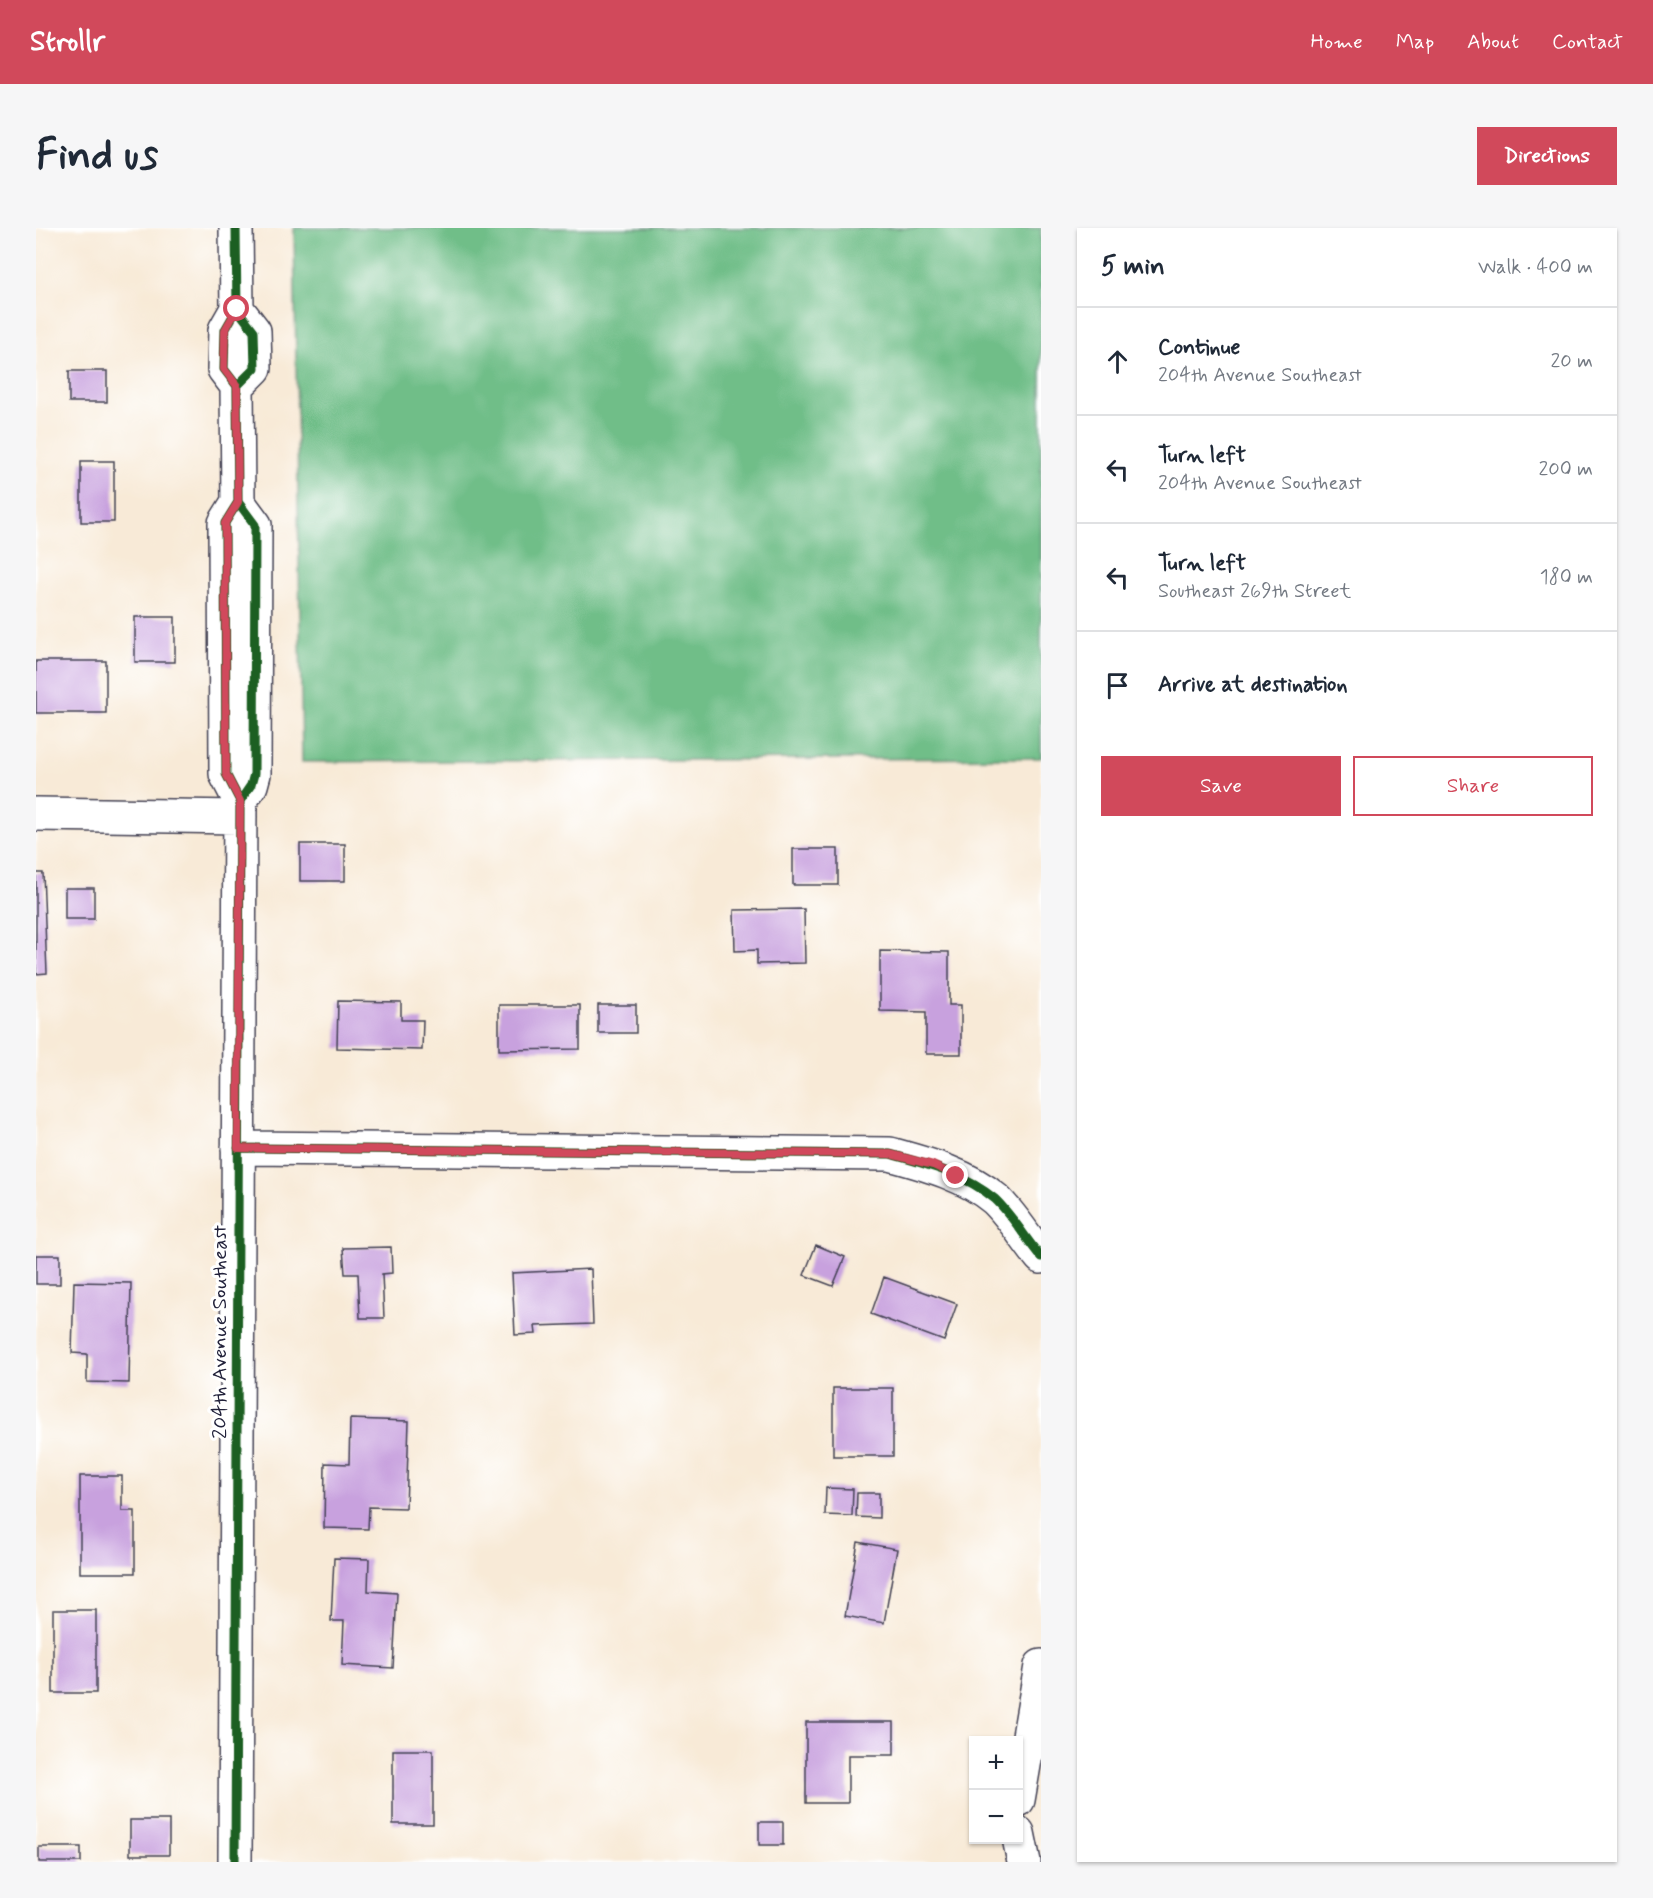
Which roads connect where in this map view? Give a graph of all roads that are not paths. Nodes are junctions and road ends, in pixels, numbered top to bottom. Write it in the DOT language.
graph roads {
  1 [pos="236,228"];
  2 [pos="240,809"];
  3 [pos="36,814"];
  4 [pos="238,1148"];
  5 [pos="1041,1257"];
  6 [pos="1041,1666"];
  7 [pos="1020,1790"];
  8 [pos="1020,1844"];
  9 [pos="235,1862"];
  10 [pos="1024,1862"];
  1 -- 2 [label="street, 204th Avenue Southeast"];
  2 -- 3 [label="street"];
  2 -- 4 [label="street, 204th Avenue Southeast"];
  4 -- 5 [label="street"];
  4 -- 9 [label="street, 204th Avenue Southeast"];
  6 -- 7 [label="street"];
  8 -- 10 [label="street"];
}
